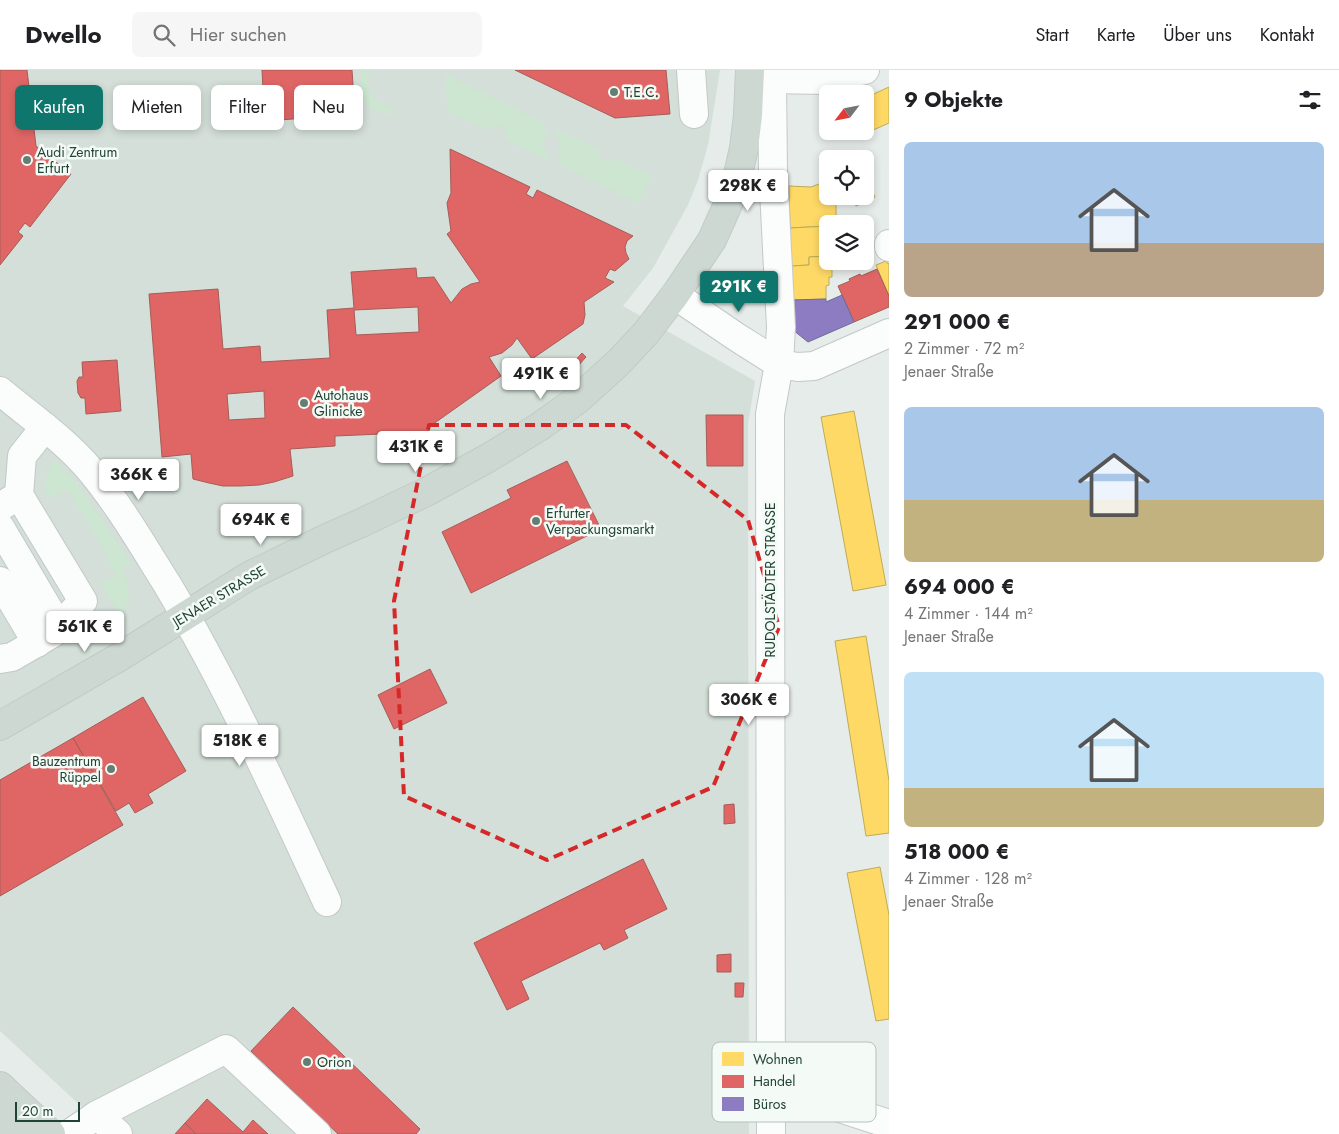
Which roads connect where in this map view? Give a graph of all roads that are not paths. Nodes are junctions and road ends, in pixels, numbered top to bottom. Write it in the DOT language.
graph roads {
  1 [pos="691,70"];
  2 [pos="865,70"];
  3 [pos="754,73"];
  4 [pos="694,114"];
  5 [pos="675,295"];
  6 [pos="889,333"];
  7 [pos="779,364"];
  8 [pos="0,391"];
  9 [pos="44,427"];
  10 [pos="11,463"];
  11 [pos="10,501"];
  12 [pos="0,527"];
  13 [pos="0,581"];
  14 [pos="185,615"];
  15 [pos="60,627"];
  16 [pos="37,644"];
  17 [pos="4,666"];
  18 [pos="0,726"];
  19 [pos="327,902"];
  20 [pos="771,1042"];
  21 [pos="0,1086"];
  22 [pos="0,1114"];
  23 [pos="97,1115"];
  24 [pos="876,1120"];
  25 [pos="889,1124"];
  26 [pos="21,1134"];
  27 [pos="51,1134"];
  28 [pos="69,1134"];
  29 [pos="118,1134"];
  30 [pos="317,1134"];
  1 -- 4 [label="street"];
  2 -- 3 [label="street"];
  3 -- 5 [label="main road"];
  3 -- 7 [label="street, RUDOLSTÄDTER STRASSE"];
  5 -- 7 [label="street"];
  5 -- 14 [label="main road, JENAER STRASSE"];
  6 -- 7 [label="street"];
  7 -- 20 [label="street, RUDOLSTÄDTER STRASSE"];
  8 -- 9 [label="street"];
  9 -- 10 [label="street"];
  9 -- 14 [label="street"];
  10 -- 11 [label="street"];
  11 -- 15 [label="street"];
  12 -- 15 [label="street"];
  13 -- 16 [label="street"];
  14 -- 18 [label="main road, JENAER STRASSE"];
  14 -- 19 [label="street"];
  15 -- 16 [label="street"];
  16 -- 17 [label="street"];
  21 -- 27 [label="main road"];
  22 -- 26 [label="main road"];
  23 -- 28 [label="street"];
  23 -- 29 [label="street"];
  23 -- 30 [label="street"];
  24 -- 25 [label="street"];
}
